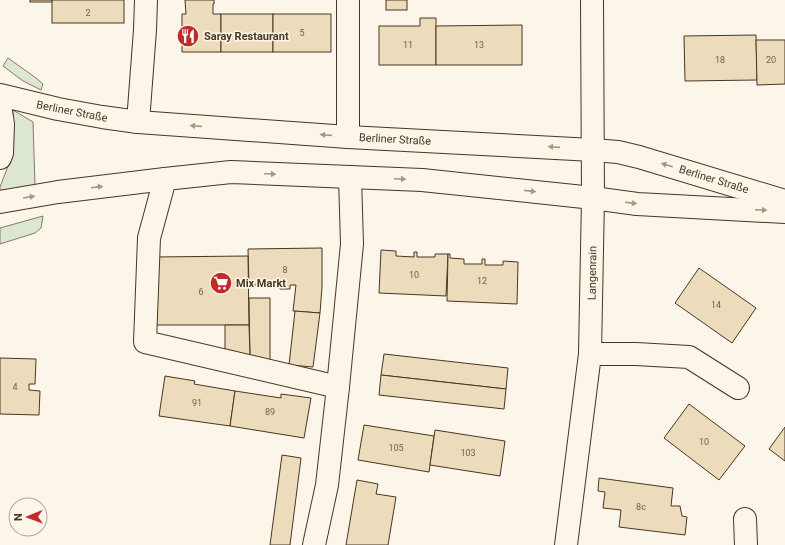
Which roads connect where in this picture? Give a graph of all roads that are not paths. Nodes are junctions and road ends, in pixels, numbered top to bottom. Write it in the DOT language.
graph roads {
  1 [pos="146,0"];
  2 [pos="348,0"];
  3 [pos="592,0"];
  4 [pos="0,96"];
  5 [pos="0,105"];
  6 [pos="138,122"];
  7 [pos="348,137"];
  8 [pos="593,150"];
  9 [pos="0,158"];
  10 [pos="350,177"];
  11 [pos="165,179"];
  12 [pos="593,198"];
  13 [pos="785,201"];
  14 [pos="0,202"];
  15 [pos="785,212"];
  16 [pos="590,354"];
  17 [pos="338,387"];
  18 [pos="738,388"];
  19 [pos="745,519"];
  20 [pos="569,544"];
  21 [pos="314,545"];
  22 [pos="746,545"];
  1 -- 6 [label="street"];
  2 -- 7 [label="street"];
  3 -- 8 [label="street, Langenrain"];
  4 -- 6 [label="street, Berliner Straße"];
  5 -- 9 [label="street"];
  7 -- 6 [label="street, Berliner Straße, one-way"];
  8 -- 7 [label="street, Berliner Straße, one-way"];
  8 -- 12 [label="street, Langenrain"];
  13 -- 8 [label="street, Berliner Straße, one-way"];
  11 -- 10 [label="street, Berliner Straße, one-way"];
  10 -- 12 [label="street, Berliner Straße, one-way"];
  10 -- 17 [label="street"];
  14 -- 11 [label="street, Berliner Straße, one-way"];
  11 -- 17 [label="street"];
  12 -- 15 [label="street, Berliner Straße, one-way"];
  12 -- 16 [label="street, Langenrain"];
  16 -- 18 [label="street"];
  16 -- 20 [label="street, Langenrain"];
  17 -- 21 [label="street"];
  19 -- 22 [label="street"];
}
